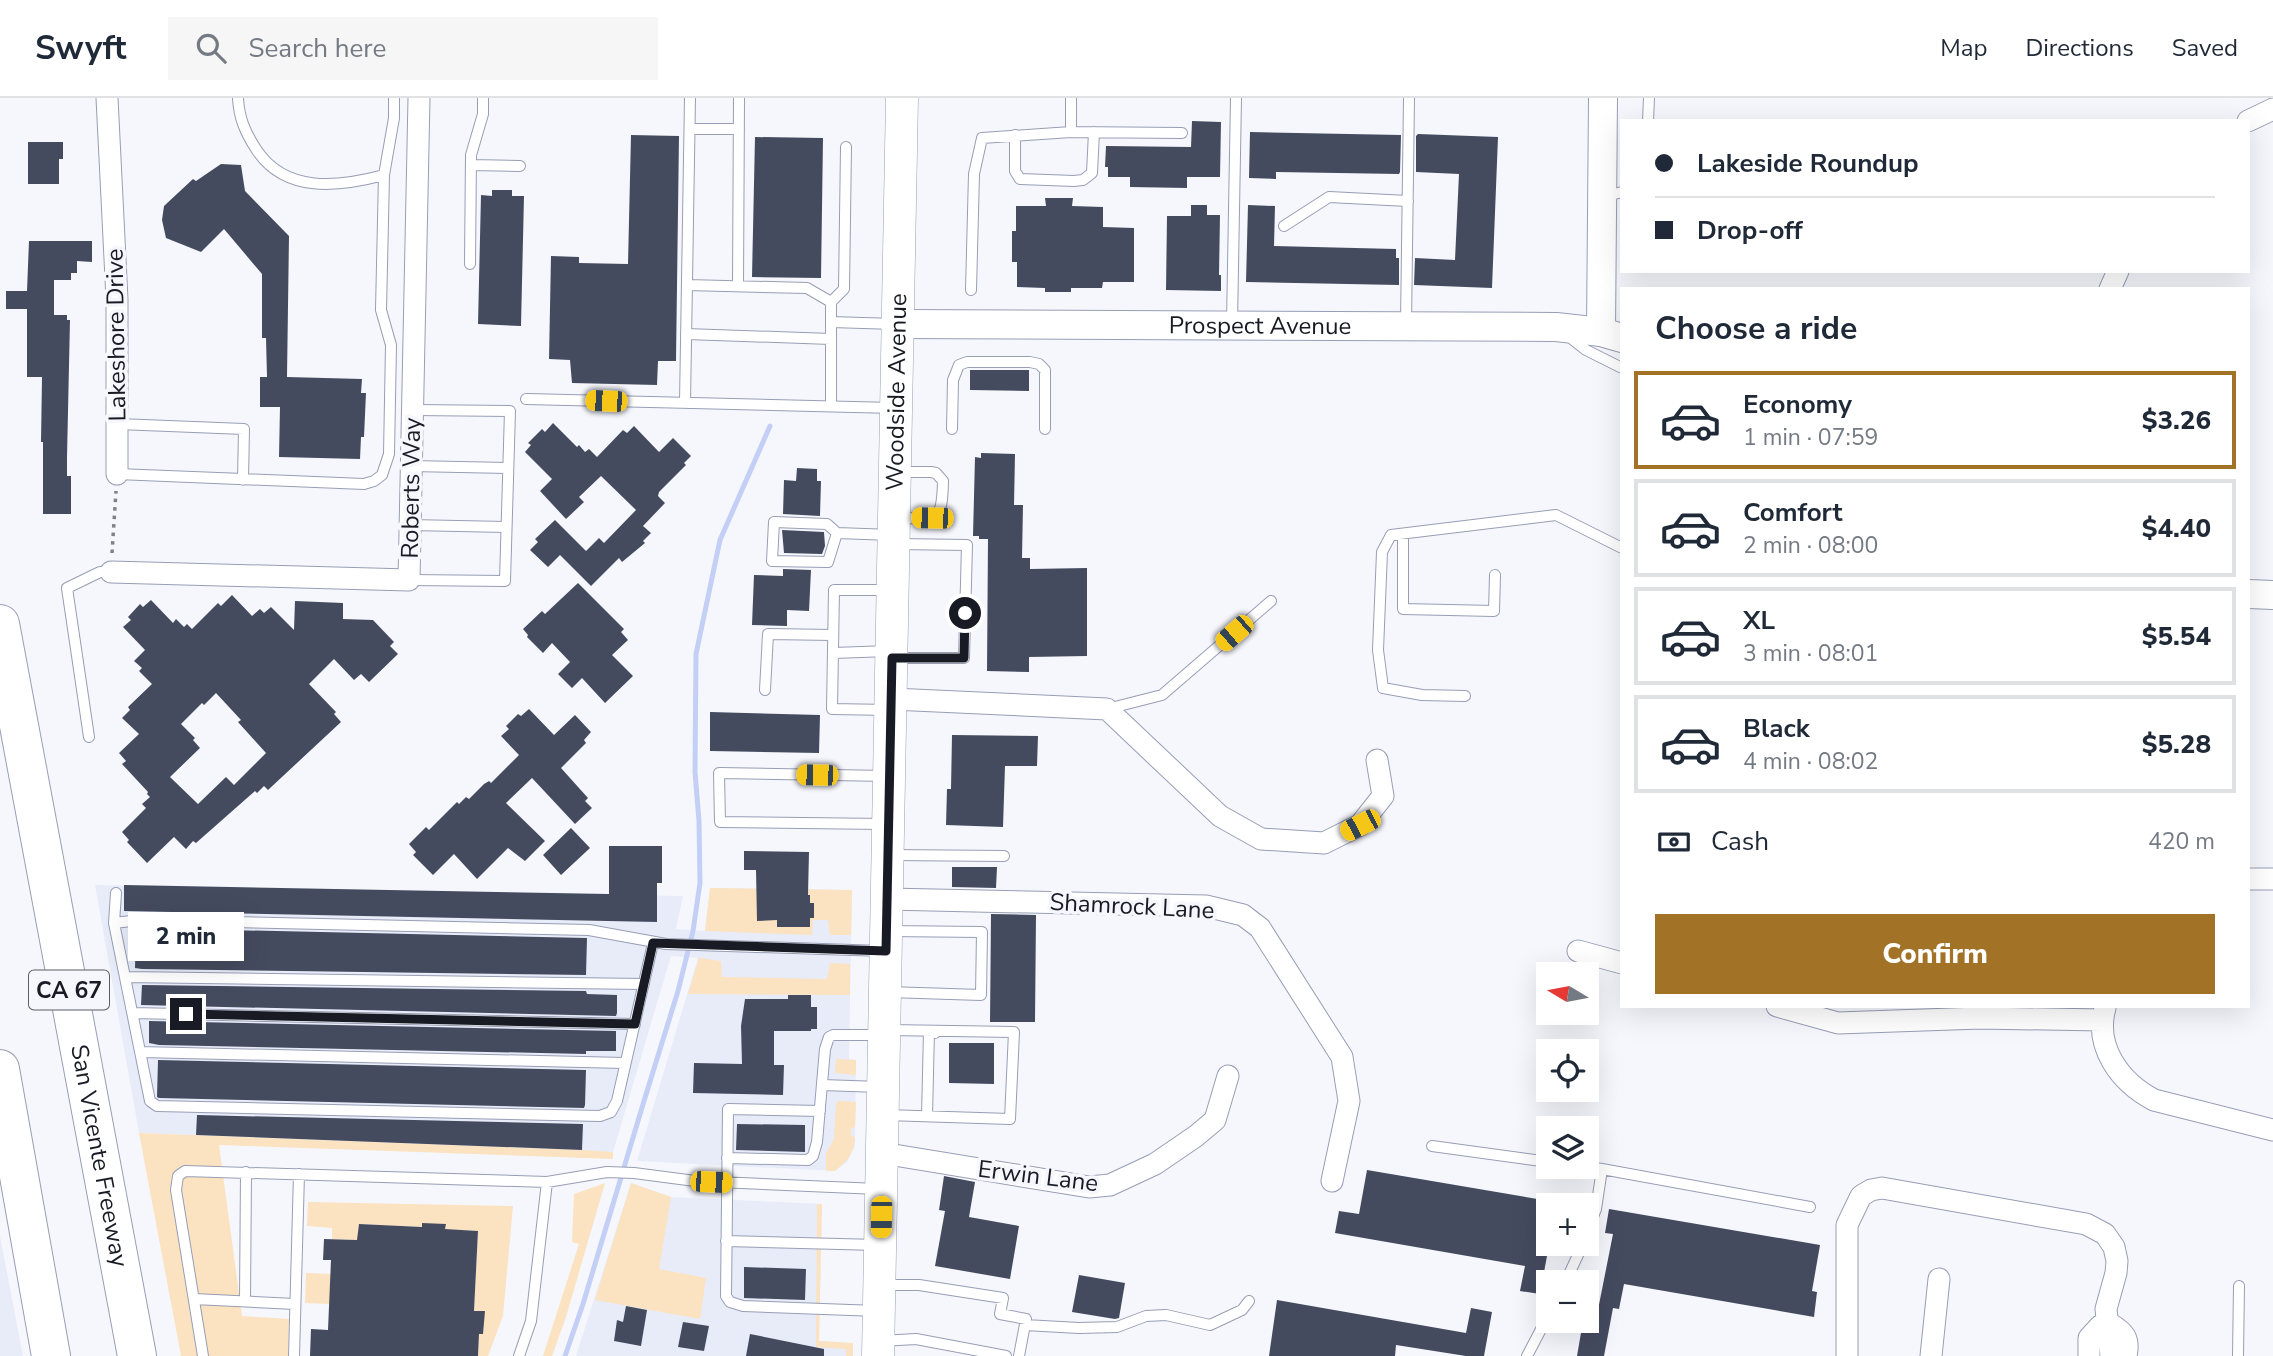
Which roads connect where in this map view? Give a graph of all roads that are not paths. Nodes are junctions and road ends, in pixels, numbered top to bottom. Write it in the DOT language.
graph roads {
  1 [pos="107,98"];
  2 [pos="238,98"];
  3 [pos="394,98"];
  4 [pos="419,98"];
  5 [pos="483,98"];
  6 [pos="690,98"];
  7 [pos="738,98"];
  8 [pos="902,98"];
  9 [pos="1072,98"];
  10 [pos="1236,98"];
  11 [pos="1409,98"];
  12 [pos="1603,98"];
  13 [pos="1649,98"];
  14 [pos="2273,108"];
  15 [pos="1648,119"];
  16 [pos="2250,120"];
  17 [pos="690,129"];
  18 [pos="739,129"];
  19 [pos="1071,132"];
  20 [pos="1094,132"];
  21 [pos="1182,133"];
  22 [pos="1015,135"];
  23 [pos="846,147"];
  24 [pos="471,165"];
  25 [pos="520,166"];
  26 [pos="384,175"];
  27 [pos="1613,195"];
  28 [pos="1408,201"];
  29 [pos="1284,226"];
  30 [pos="470,264"];
  31 [pos="687,285"];
  32 [pos="738,286"];
  33 [pos="971,290"];
  34 [pos="831,302"];
  35 [pos="831,323"];
  36 [pos="898,324"];
  37 [pos="1232,326"];
  38 [pos="1406,327"];
  39 [pos="1556,327"];
  40 [pos="686,334"];
  41 [pos="1611,335"];
  42 [pos="831,338"];
  43 [pos="1620,367"];
  44 [pos="526,399"];
  45 [pos="685,403"];
  46 [pos="831,406"];
  47 [pos="897,408"];
  48 [pos="413,410"];
  49 [pos="118,425"];
  50 [pos="952,429"];
  51 [pos="1045,429"];
  52 [pos="411,466"];
  53 [pos="508,468"];
  54 [pos="896,472"];
  55 [pos="117,474"];
  56 [pos="243,480"];
  57 [pos="410,525"];
  58 [pos="506,527"];
  59 [pos="895,532"];
  60 [pos="837,533"];
  61 [pos="1403,534"];
  62 [pos="1620,547"];
  63 [pos="111,572"];
  64 [pos="1495,575"];
  65 [pos="409,580"];
  66 [pos="894,590"];
  67 [pos="2250,594"];
  68 [pos="2273,595"];
  69 [pos="1271,601"];
  70 [pos="0,624"];
  71 [pos="833,635"];
  72 [pos="833,653"];
  73 [pos="892,655"];
  74 [pos="765,690"];
  75 [pos="1465,696"];
  76 [pos="892,705"];
  77 [pos="1107,709"];
  78 [pos="89,737"];
  79 [pos="1377,760"];
  80 [pos="890,776"];
  81 [pos="888,824"];
  82 [pos="888,855"];
  83 [pos="1004,856"];
  84 [pos="2250,879"];
  85 [pos="2273,879"];
  86 [pos="116,893"];
  87 [pos="887,899"];
  88 [pos="114,923"];
  89 [pos="886,941"];
  90 [pos="653,943"];
  91 [pos="1578,951"];
  92 [pos="1620,962"];
  93 [pos="125,977"];
  94 [pos="644,984"];
  95 [pos="885,992"];
  96 [pos="1784,1008"];
  97 [pos="133,1013"];
  98 [pos="2103,1013"];
  99 [pos="635,1024"];
  100 [pos="929,1031"];
  101 [pos="884,1033"];
  102 [pos="140,1052"];
  103 [pos="625,1063"];
  104 [pos="0,1069"];
  105 [pos="1228,1076"];
  106 [pos="822,1085"];
  107 [pos="883,1101"];
  108 [pos="820,1111"];
  109 [pos="927,1116"];
  110 [pos="2273,1130"];
  111 [pos="1432,1146"];
  112 [pos="881,1153"];
  113 [pos="727,1157"];
  114 [pos="1536,1160"];
  115 [pos="1599,1169"];
  116 [pos="1602,1169"];
  117 [pos="246,1172"];
  118 [pos="299,1174"];
  119 [pos="1332,1181"];
  120 [pos="547,1182"];
  121 [pos="727,1183"];
  122 [pos="881,1189"];
  123 [pos="1598,1193"];
  124 [pos="1810,1207"];
  125 [pos="726,1241"];
  126 [pos="880,1245"];
  127 [pos="1939,1279"];
  128 [pos="2239,1286"];
  129 [pos="194,1299"];
  130 [pos="245,1301"];
  131 [pos="1249,1301"];
  132 [pos="295,1304"];
  133 [pos="879,1323"];
  134 [pos="2109,1323"];
  135 [pos="1025,1325"];
  136 [pos="1539,1333"];
  137 [pos="2116,1353"];
  138 [pos="51,1356"];
  139 [pos="137,1356"];
  140 [pos="203,1356"];
  141 [pos="293,1356"];
  142 [pos="519,1356"];
  143 [pos="1006,1356"];
  144 [pos="1019,1356"];
  145 [pos="1527,1356"];
  146 [pos="1847,1356"];
  147 [pos="1931,1356"];
  148 [pos="2089,1356"];
  149 [pos="2238,1356"];
  1 -- 49 [label="street, Lakeshore Drive"];
  2 -- 26 [label="lane"];
  3 -- 26 [label="lane"];
  4 -- 48 [label="street, Roberts Way"];
  5 -- 24 [label="lane"];
  6 -- 17 [label="lane"];
  7 -- 18 [label="lane"];
  8 -- 36 [label="main road, Woodside Avenue"];
  9 -- 19 [label="lane"];
  10 -- 37 [label="lane"];
  11 -- 28 [label="lane"];
  12 -- 27 [label="street"];
  13 -- 15 [label="lane"];
  14 -- 16 [label="street"];
  17 -- 18 [label="lane"];
  17 -- 31 [label="lane"];
  18 -- 32 [label="lane"];
  19 -- 20 [label="lane"];
  19 -- 22 [label="lane"];
  20 -- 21 [label="lane"];
  20 -- 22 [label="lane"];
  22 -- 33 [label="lane"];
  23 -- 34 [label="lane"];
  24 -- 25 [label="lane"];
  24 -- 30 [label="lane"];
  26 -- 56 [label="lane"];
  27 -- 41 [label="street"];
  28 -- 29 [label="lane"];
  28 -- 38 [label="lane"];
  31 -- 32 [label="lane"];
  31 -- 40 [label="lane"];
  32 -- 34 [label="lane"];
  34 -- 35 [label="lane"];
  35 -- 36 [label="lane"];
  35 -- 42 [label="lane"];
  36 -- 37 [label="street, Prospect Avenue"];
  36 -- 47 [label="main road, Woodside Avenue"];
  37 -- 38 [label="street, Prospect Avenue"];
  38 -- 39 [label="street, Prospect Avenue"];
  39 -- 41 [label="street, Prospect Avenue"];
  39 -- 43 [label="lane"];
  40 -- 42 [label="lane"];
  40 -- 45 [label="lane"];
  42 -- 46 [label="lane"];
  44 -- 45 [label="lane"];
  45 -- 46 [label="lane"];
  46 -- 47 [label="lane"];
  47 -- 54 [label="main road, Woodside Avenue"];
  48 -- 52 [label="street, Roberts Way"];
  48 -- 53 [label="lane"];
  49 -- 55 [label="street, Lakeshore Drive"];
  49 -- 56 [label="lane"];
  50 -- 51 [label="lane"];
  52 -- 53 [label="lane"];
  52 -- 57 [label="street, Roberts Way"];
  53 -- 58 [label="lane"];
  54 -- 59 [label="main road, Woodside Avenue"];
  54 -- 59 [label="lane"];
  55 -- 56 [label="lane"];
  57 -- 58 [label="lane"];
  57 -- 65 [label="street, Roberts Way"];
  58 -- 65 [label="lane"];
  59 -- 60 [label="lane"];
  59 -- 66 [label="main road, Woodside Avenue"];
  59 -- 73 [label="lane"];
  60 -- 60 [label="lane"];
  61 -- 62 [label="lane"];
  61 -- 64 [label="lane"];
  61 -- 75 [label="lane"];
  63 -- 65 [label="street, Roberts Way"];
  63 -- 78 [label="lane"];
  66 -- 71 [label="lane"];
  66 -- 73 [label="main road, Woodside Avenue"];
  67 -- 68 [label="street"];
  69 -- 77 [label="lane"];
  70 -- 139 [label="highway, San Vicente Freeway / CA 67"];
  71 -- 72 [label="lane"];
  71 -- 74 [label="lane"];
  72 -- 73 [label="lane"];
  72 -- 76 [label="lane"];
  73 -- 76 [label="main road, Woodside Avenue"];
  76 -- 77 [label="street"];
  76 -- 80 [label="main road, Woodside Avenue"];
  77 -- 79 [label="street"];
  80 -- 81 [label="main road, Woodside Avenue"];
  80 -- 81 [label="lane"];
  81 -- 82 [label="main road, Woodside Avenue"];
  82 -- 83 [label="lane"];
  82 -- 87 [label="main road, Woodside Avenue"];
  84 -- 85 [label="street"];
  86 -- 88 [label="lane"];
  87 -- 89 [label="main road, Woodside Avenue"];
  87 -- 119 [label="street, Shamrock Lane"];
  88 -- 90 [label="lane"];
  88 -- 93 [label="lane"];
  89 -- 90 [label="lane"];
  89 -- 95 [label="main road, Woodside Avenue"];
  89 -- 95 [label="lane"];
  90 -- 94 [label="lane"];
  91 -- 92 [label="street"];
  93 -- 94 [label="lane"];
  93 -- 97 [label="lane"];
  94 -- 99 [label="lane"];
  95 -- 101 [label="main road, Woodside Avenue"];
  96 -- 98 [label="street"];
  97 -- 99 [label="lane"];
  97 -- 102 [label="lane"];
  98 -- 110 [label="street"];
  99 -- 103 [label="lane"];
  100 -- 101 [label="lane"];
  100 -- 109 [label="lane"];
  100 -- 109 [label="lane"];
  101 -- 106 [label="lane"];
  101 -- 107 [label="main road, Woodside Avenue"];
  102 -- 103 [label="lane"];
  102 -- 103 [label="lane"];
  104 -- 138 [label="highway"];
  105 -- 112 [label="street, Erwin Lane"];
  106 -- 107 [label="lane"];
  106 -- 108 [label="lane"];
  107 -- 109 [label="lane"];
  107 -- 112 [label="main road, Woodside Avenue"];
  108 -- 113 [label="lane"];
  108 -- 113 [label="lane"];
  111 -- 114 [label="lane"];
  112 -- 122 [label="main road, Woodside Avenue"];
  113 -- 121 [label="lane"];
  115 -- 116 [label="lane"];
  116 -- 123 [label="lane"];
  116 -- 124 [label="lane"];
  117 -- 118 [label="lane"];
  117 -- 129 [label="lane"];
  117 -- 130 [label="lane"];
  118 -- 120 [label="lane"];
  118 -- 132 [label="lane"];
  120 -- 121 [label="lane"];
  120 -- 142 [label="lane"];
  121 -- 122 [label="lane"];
  121 -- 125 [label="lane"];
  122 -- 126 [label="main road, Woodside Avenue"];
  125 -- 126 [label="lane"];
  125 -- 133 [label="lane"];
  126 -- 133 [label="main road, Woodside Avenue"];
  127 -- 147 [label="street"];
  128 -- 149 [label="lane"];
  129 -- 130 [label="lane"];
  129 -- 140 [label="lane"];
  130 -- 132 [label="lane"];
  131 -- 135 [label="lane"];
  132 -- 141 [label="lane"];
  133 -- 135 [label="lane"];
  133 -- 143 [label="lane"];
  134 -- 137 [label="street"];
  134 -- 146 [label="street"];
  134 -- 148 [label="street"];
  135 -- 144 [label="lane"];
  136 -- 145 [label="lane"];
}
